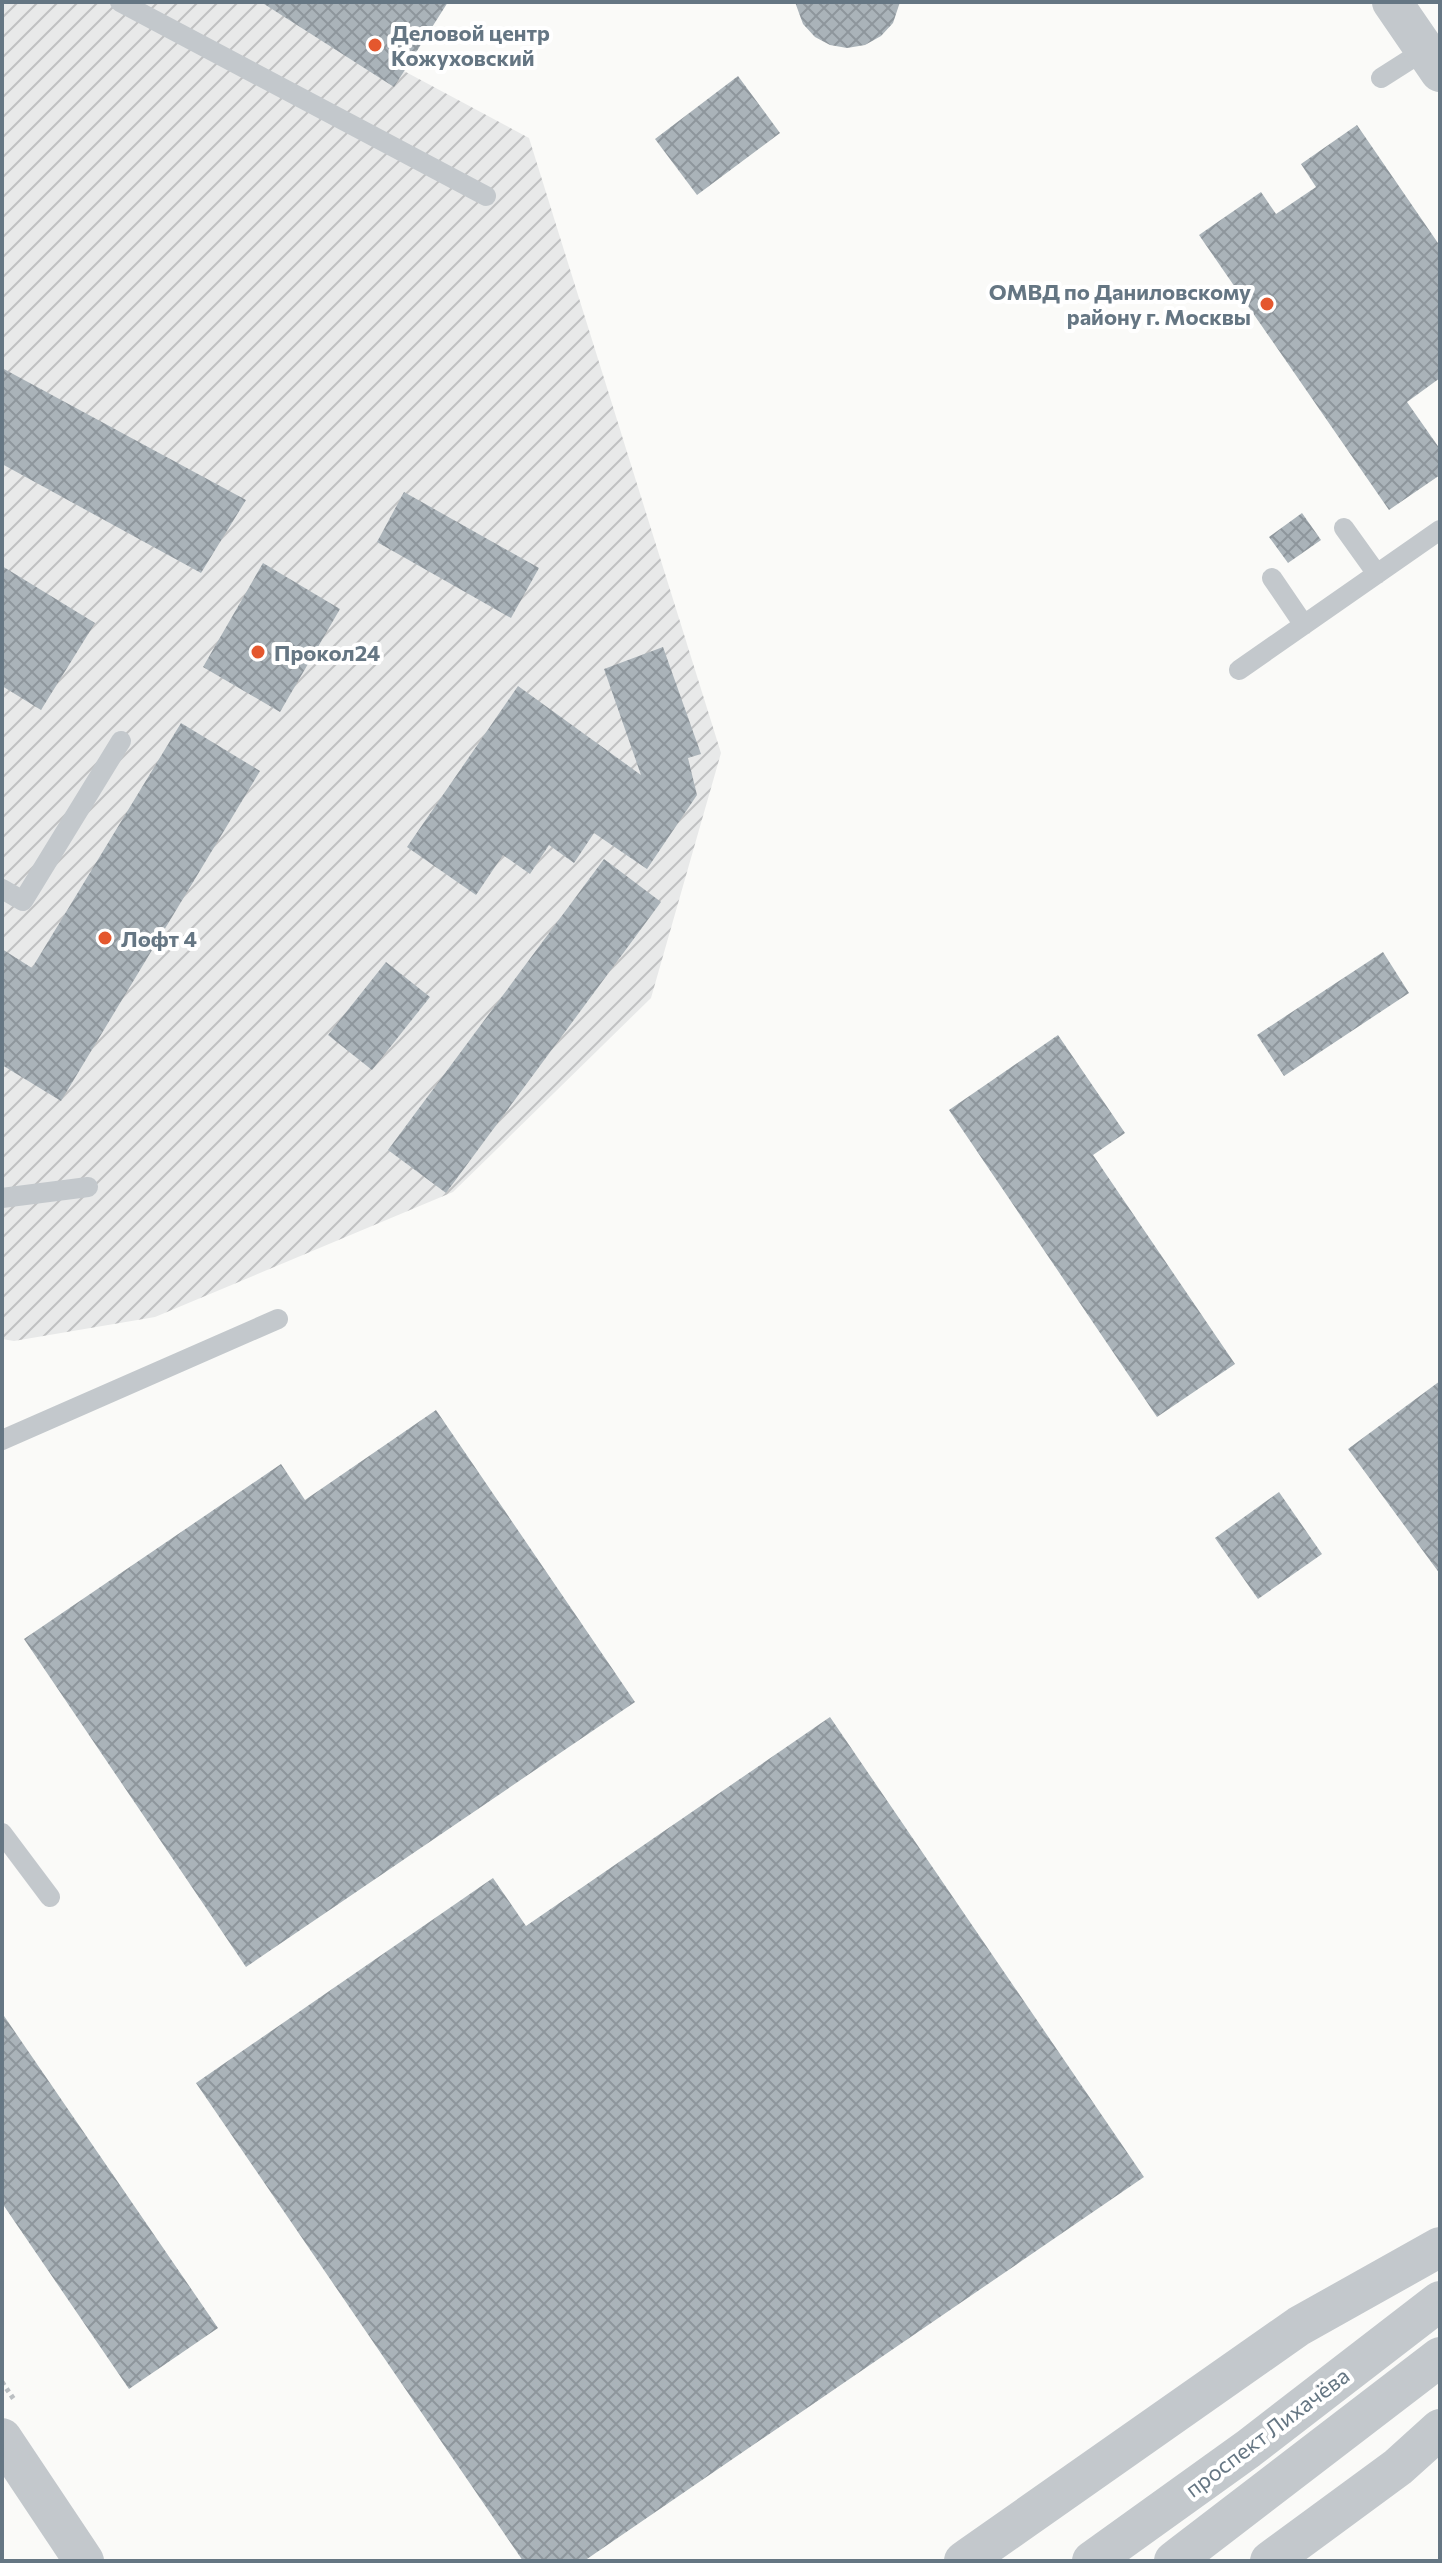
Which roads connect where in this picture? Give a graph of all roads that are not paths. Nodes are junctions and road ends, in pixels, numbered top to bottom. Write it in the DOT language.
graph roads {
  1 [pos="120,2"];
  2 [pos="1392,2"];
  3 [pos="1432,61"];
  4 [pos="1381,78"];
  5 [pos="486,196"];
  6 [pos="1344,528"];
  7 [pos="1440,530"];
  8 [pos="1377,574"];
  9 [pos="1272,578"];
  10 [pos="1304,625"];
  11 [pos="1239,670"];
  12 [pos="121,741"];
  13 [pos="2,889"];
  14 [pos="88,1187"];
  15 [pos="2,1198"];
  16 [pos="278,1319"];
  17 [pos="2,1440"];
  18 [pos="2,1833"];
  19 [pos="50,1897"];
  20 [pos="1440,2247"];
  21 [pos="1440,2301"];
  22 [pos="1440,2357"];
  23 [pos="1440,2429"];
  24 [pos="2,2438"];
  25 [pos="84,2561"];
  26 [pos="964,2561"];
  27 [pos="1092,2561"];
  28 [pos="1174,2561"];
  29 [pos="1270,2561"];
  1 -- 5 [label="lane"];
  2 -- 3 [label="street"];
  3 -- 4 [label="lane"];
  6 -- 8 [label="lane"];
  7 -- 8 [label="lane"];
  8 -- 10 [label="lane"];
  9 -- 10 [label="lane"];
  10 -- 11 [label="lane"];
  12 -- 13 [label="lane"];
  14 -- 15 [label="lane"];
  16 -- 17 [label="lane"];
  18 -- 19 [label="lane"];
  20 -- 26 [label="street"];
  21 -- 27 [label="street, проспект Лихачёва"];
  22 -- 28 [label="street, проспект Лихачёва"];
  23 -- 29 [label="street"];
  24 -- 25 [label="street"];
}
